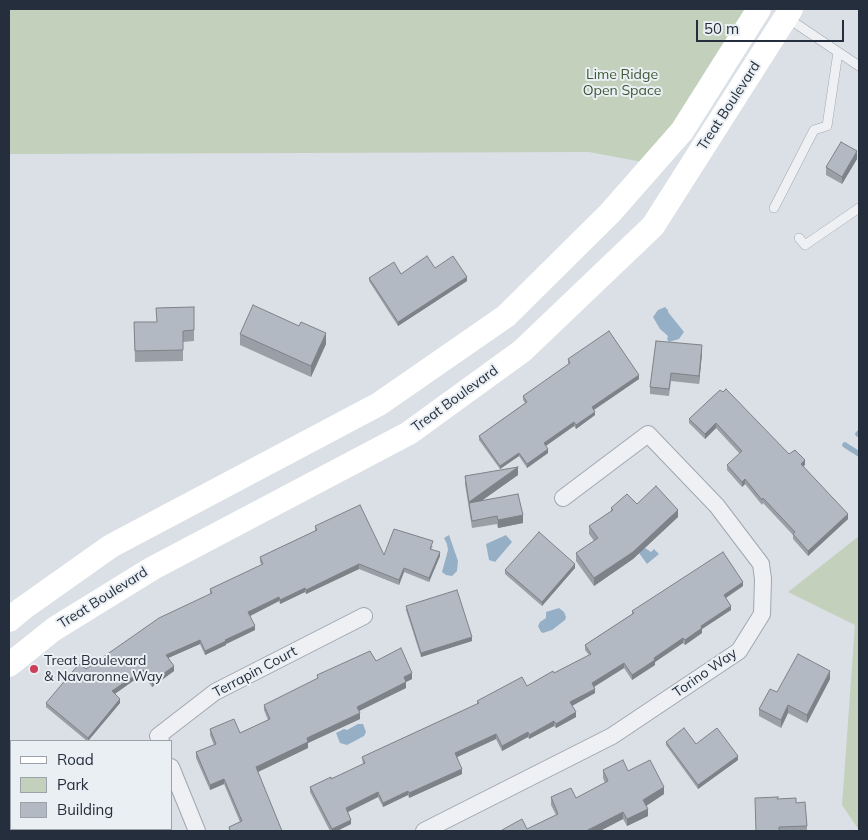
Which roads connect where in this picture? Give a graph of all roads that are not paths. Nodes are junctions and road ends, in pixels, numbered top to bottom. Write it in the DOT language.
graph roads {
  1 [pos="759,9"];
  2 [pos="789,13"];
  3 [pos="838,52"];
  4 [pos="859,66"];
  5 [pos="774,208"];
  6 [pos="859,208"];
  7 [pos="798,238"];
  8 [pos="563,498"];
  9 [pos="364,616"];
  10 [pos="9,620"];
  11 [pos="9,664"];
  12 [pos="160,740"];
  13 [pos="172,770"];
  14 [pos="196,831"];
  15 [pos="424,831"];
  1 -- 10 [label="main road, Treat Boulevard"];
  2 -- 3 [label="lane"];
  2 -- 11 [label="main road, Treat Boulevard"];
  3 -- 4 [label="lane"];
  3 -- 5 [label="lane"];
  6 -- 7 [label="lane"];
  8 -- 15 [label="street, Torino Way"];
  9 -- 12 [label="street, Terrapin Court"];
  13 -- 14 [label="street"];
}
